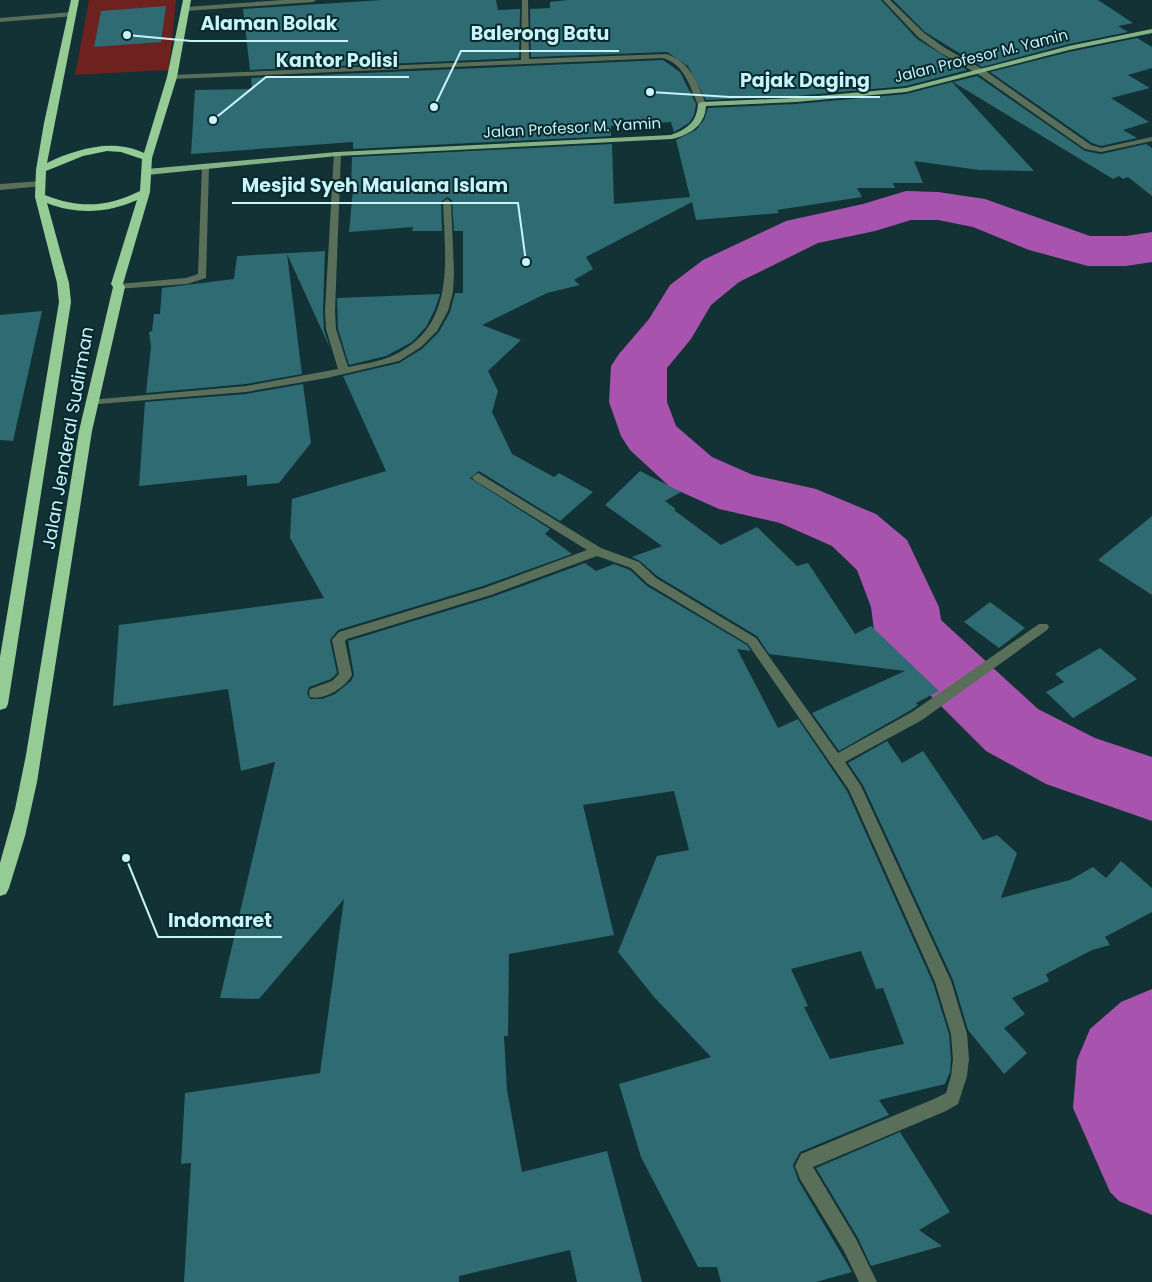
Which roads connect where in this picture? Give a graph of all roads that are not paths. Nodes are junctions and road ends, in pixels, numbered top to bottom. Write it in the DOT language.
graph roads {
  1 [pos="75,0"];
  2 [pos="313,0"];
  3 [pos="525,0"];
  4 [pos="886,0"];
  5 [pos="186,4"];
  6 [pos="72,14"];
  7 [pos="0,20"];
  8 [pos="1152,31"];
  9 [pos="525,61"];
  10 [pos="981,72"];
  11 [pos="172,77"];
  12 [pos="702,104"];
  13 [pos="1152,139"];
  14 [pos="337,154"];
  15 [pos="147,158"];
  16 [pos="205,167"];
  17 [pos="41,170"];
  18 [pos="147,172"];
  19 [pos="40,184"];
  20 [pos="0,188"];
  21 [pos="146,192"];
  22 [pos="40,197"];
  23 [pos="447,202"];
  24 [pos="119,287"];
  25 [pos="344,371"];
  26 [pos="90,403"];
  27 [pos="478,477"];
  28 [pos="597,551"];
  29 [pos="1043,627"];
  30 [pos="315,693"];
  31 [pos="0,704"];
  32 [pos="837,760"];
  33 [pos="0,888"];
  34 [pos="868,1282"];
  1 -- 6 [label="highway, Jalan Jenderal Sudirman"];
  2 -- 5 [label="street"];
  3 -- 9 [label="street"];
  4 -- 10 [label="street"];
  5 -- 11 [label="highway, Jalan Jenderal Sudirman"];
  6 -- 7 [label="street"];
  6 -- 17 [label="highway, Jalan Jenderal Sudirman"];
  8 -- 10 [label="main road, Jalan Profesor M. Yamin"];
  9 -- 11 [label="street"];
  9 -- 12 [label="street"];
  10 -- 12 [label="main road, Jalan Profesor M. Yamin"];
  10 -- 13 [label="street"];
  11 -- 15 [label="highway, Jalan Jenderal Sudirman"];
  12 -- 14 [label="main road, Jalan Profesor M. Yamin"];
  14 -- 16 [label="main road, Jalan Profesor M. Yamin"];
  14 -- 25 [label="street"];
  15 -- 17 [label="highway"];
  15 -- 18 [label="highway, Jalan Jenderal Sudirman"];
  16 -- 18 [label="main road, Jalan Profesor M. Yamin"];
  16 -- 24 [label="street"];
  17 -- 19 [label="highway, Jalan Jenderal Sudirman"];
  18 -- 21 [label="highway, Jalan Jenderal Sudirman"];
  19 -- 20 [label="street"];
  19 -- 22 [label="highway, Jalan Jenderal Sudirman"];
  21 -- 22 [label="highway"];
  21 -- 24 [label="highway, Jalan Jenderal Sudirman"];
  22 -- 31 [label="highway, Jalan Jenderal Sudirman"];
  23 -- 25 [label="street"];
  24 -- 26 [label="highway, Jalan Jenderal Sudirman"];
  25 -- 26 [label="street"];
  26 -- 33 [label="highway, Jalan Jenderal Sudirman"];
  27 -- 28 [label="street"];
  28 -- 30 [label="street"];
  28 -- 32 [label="street"];
  29 -- 32 [label="street"];
  32 -- 34 [label="street"];
}
